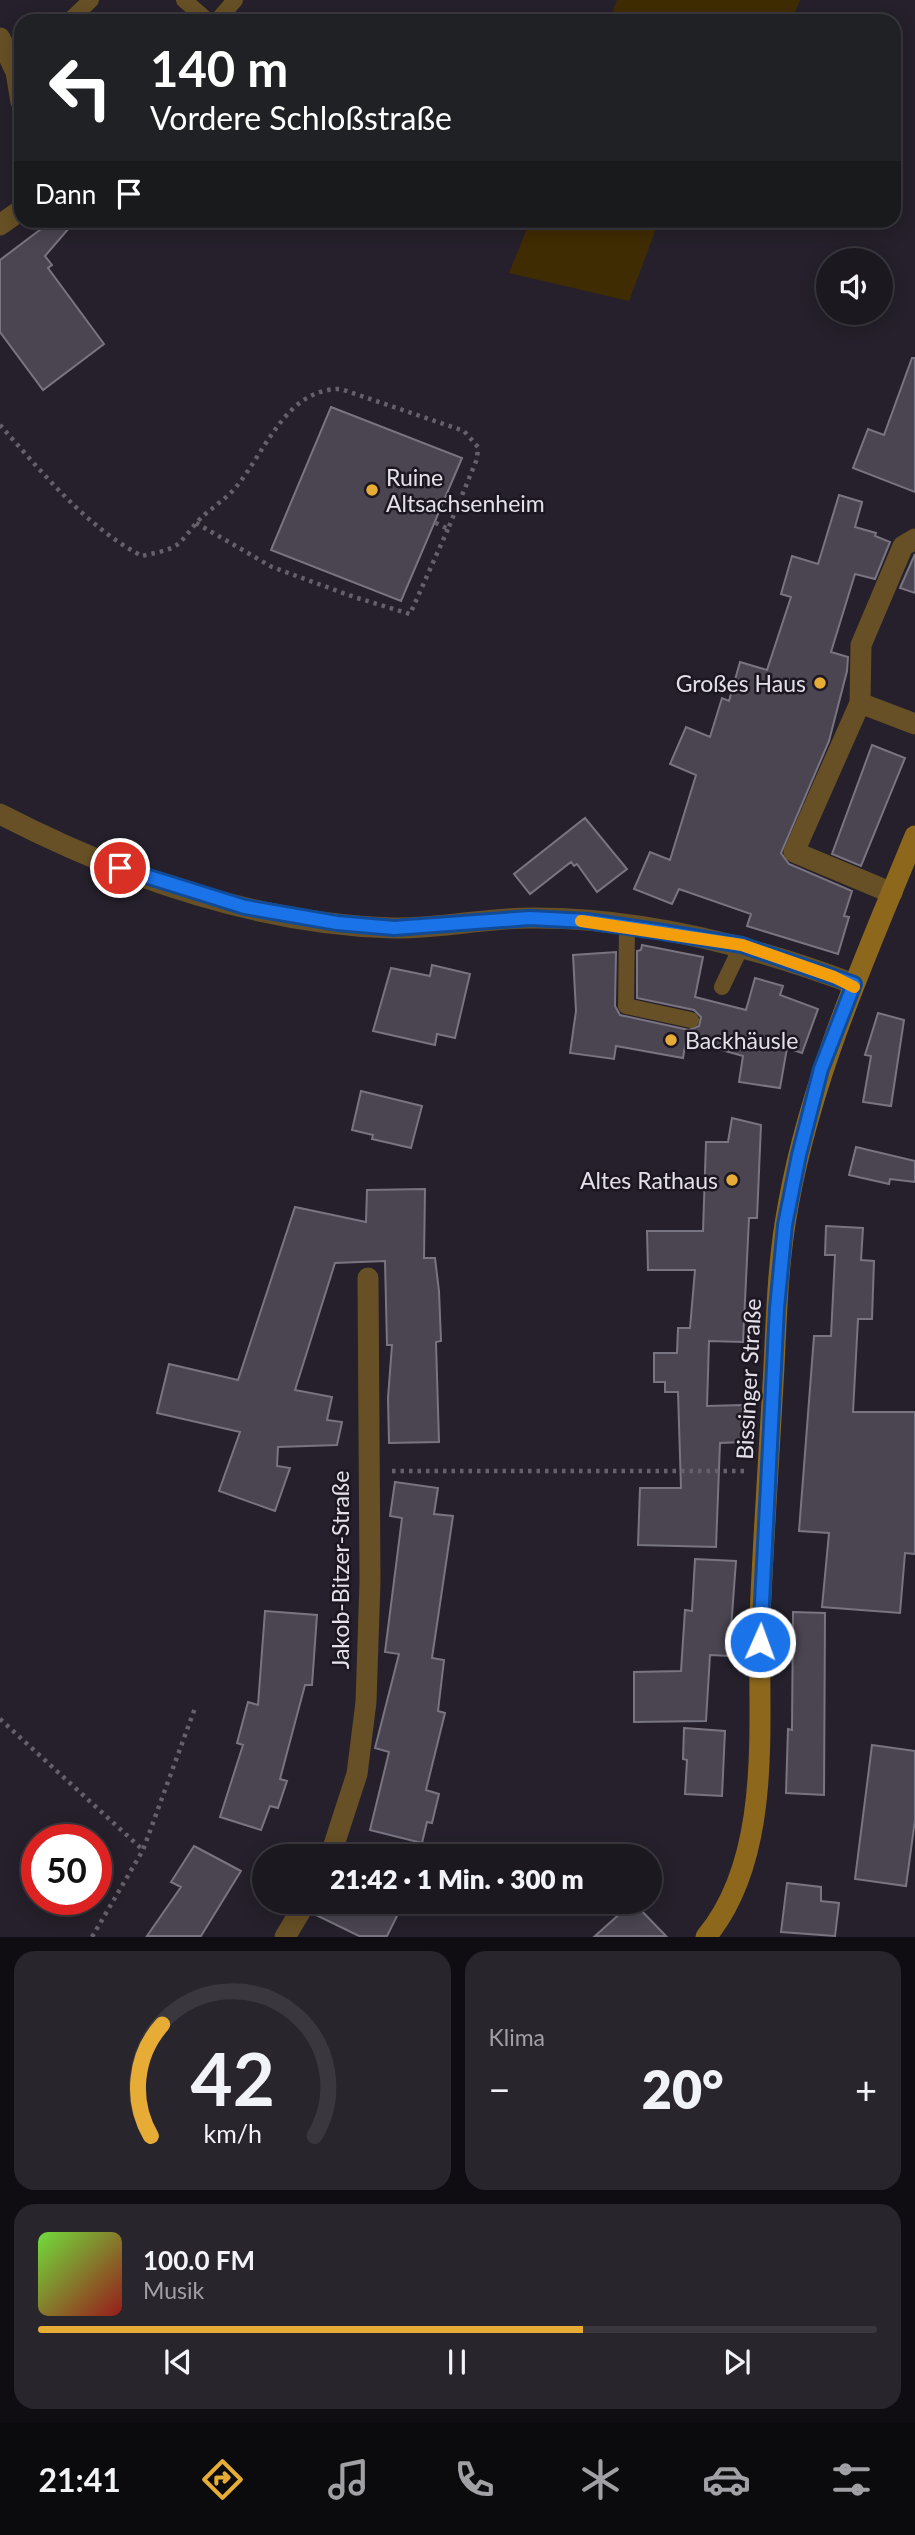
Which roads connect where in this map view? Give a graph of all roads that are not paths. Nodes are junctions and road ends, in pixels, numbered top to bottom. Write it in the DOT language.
graph roads {
  1 [pos="91,0"];
  2 [pos="184,0"];
  3 [pos="235,0"];
  4 [pos="76,14"];
  5 [pos="200,14"];
  6 [pos="222,14"];
  7 [pos="0,38"];
  8 [pos="14,62"];
  9 [pos="915,539"];
  10 [pos="860,703"];
  11 [pos="915,724"];
  12 [pos="0,814"];
  13 [pos="915,836"];
  14 [pos="892,892"];
  15 [pos="626,927"];
  16 [pos="742,945"];
  17 [pos="854,984"];
  18 [pos="722,987"];
  19 [pos="691,1020"];
  20 [pos="368,1278"];
  21 [pos="334,1844"];
  22 [pos="299,1914"];
  23 [pos="715,1933"];
  24 [pos="285,1937"];
  1 -- 4 [label="lane"];
  2 -- 5 [label="lane"];
  3 -- 6 [label="lane"];
  7 -- 8 [label="street"];
  9 -- 10 [label="street"];
  10 -- 11 [label="street"];
  10 -- 14 [label="street"];
  12 -- 15 [label="street"];
  13 -- 14 [label="main road, Bissinger Straße"];
  14 -- 17 [label="main road, Bissinger Straße"];
  15 -- 16 [label="street"];
  15 -- 19 [label="lane"];
  16 -- 17 [label="street"];
  16 -- 18 [label="lane"];
  17 -- 23 [label="main road, Bissinger Straße"];
  20 -- 21 [label="street, Jakob-Bitzer-Straße"];
  22 -- 24 [label="street"];
}
